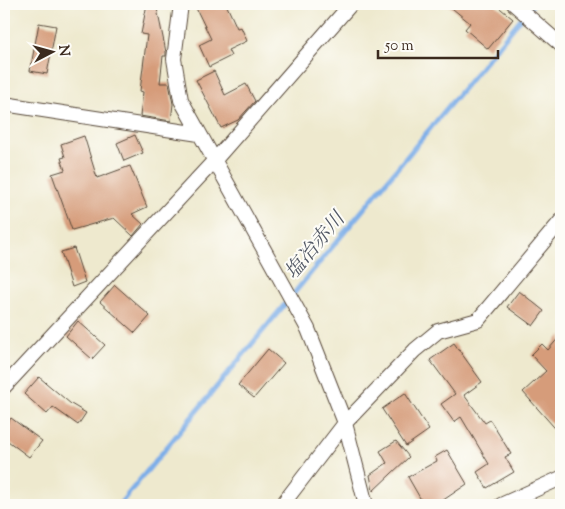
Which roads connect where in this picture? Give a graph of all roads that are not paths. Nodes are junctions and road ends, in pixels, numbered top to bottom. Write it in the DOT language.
graph roads {
  1 [pos="182,4"];
  2 [pos="351,4"];
  3 [pos="514,4"];
  4 [pos="561,45"];
  5 [pos="4,104"];
  6 [pos="199,134"];
  7 [pos="214,161"];
  8 [pos="561,221"];
  9 [pos="4,387"];
  10 [pos="344,423"];
  11 [pos="561,478"];
  12 [pos="282,505"];
  13 [pos="366,505"];
  14 [pos="501,505"];
  1 -- 6 [label="street"];
  2 -- 7 [label="street"];
  3 -- 4 [label="street"];
  5 -- 6 [label="street"];
  6 -- 7 [label="street"];
  7 -- 9 [label="street"];
  7 -- 10 [label="street"];
  8 -- 10 [label="street"];
  10 -- 12 [label="street"];
  10 -- 13 [label="street"];
  11 -- 14 [label="street"];
}
